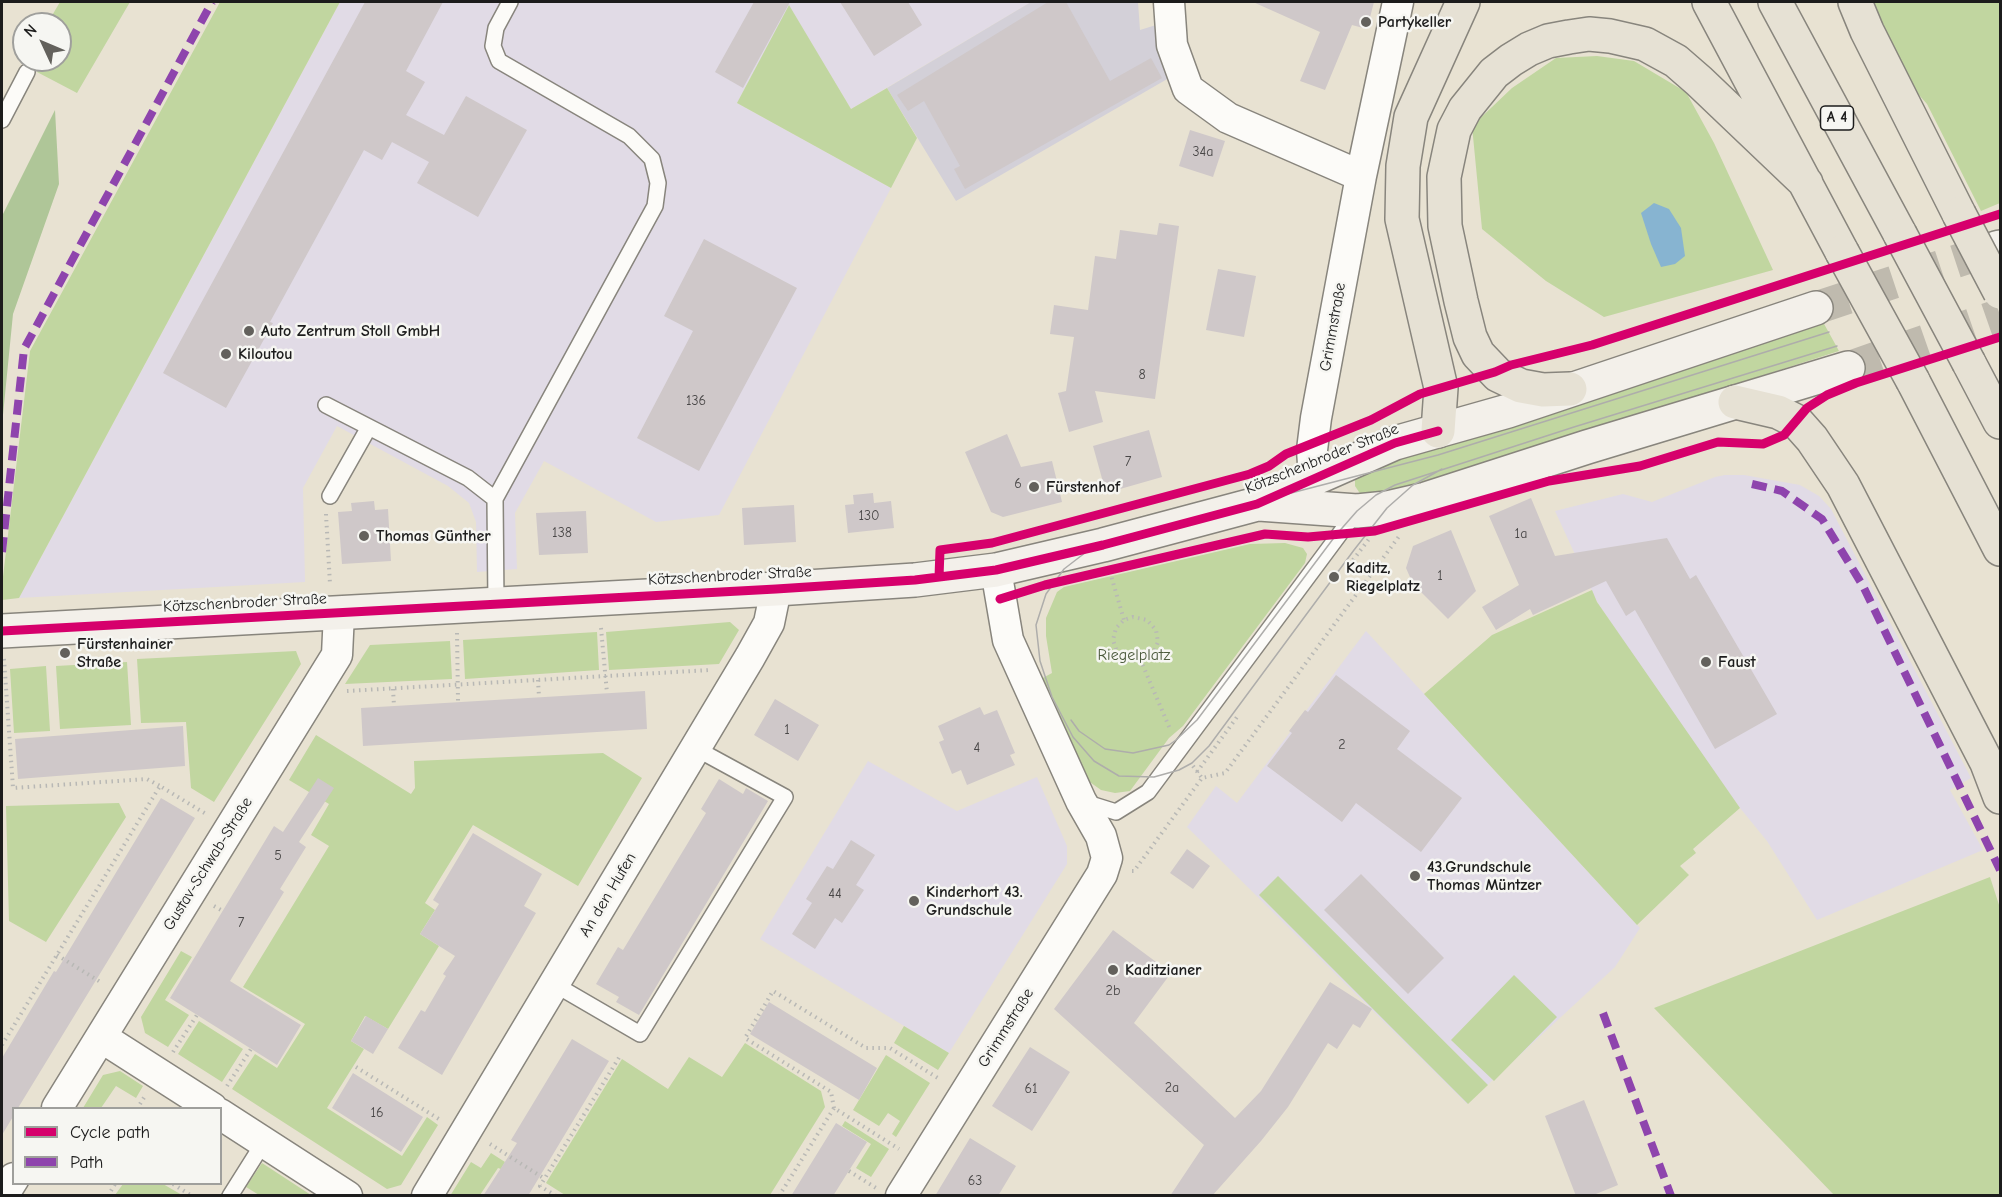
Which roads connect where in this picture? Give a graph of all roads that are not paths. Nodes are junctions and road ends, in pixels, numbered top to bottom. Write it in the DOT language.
graph roads {
  1 [pos="510,2"];
  2 [pos="1169,2"];
  3 [pos="1398,2"];
  4 [pos="1463,2"];
  5 [pos="1709,2"];
  6 [pos="1775,2"];
  7 [pos="1855,2"];
  8 [pos="27,72"];
  9 [pos="2,120"];
  10 [pos="1361,176"];
  11 [pos="1806,183"];
  12 [pos="2001,292"];
  13 [pos="1816,308"];
  14 [pos="1848,368"];
  15 [pos="1570,389"];
  16 [pos="1735,402"];
  17 [pos="326,405"];
  18 [pos="2001,422"];
  19 [pos="369,427"];
  20 [pos="1438,431"];
  21 [pos="1317,493"];
  22 [pos="330,496"];
  23 [pos="495,499"];
  24 [pos="1357,525"];
  25 [pos="2001,549"];
  26 [pos="996,570"];
  27 [pos="776,589"];
  28 [pos="334,599"];
  29 [pos="496,604"];
  30 [pos="2,631"];
  31 [pos="695,748"];
  32 [pos="2001,797"];
  33 [pos="1081,801"];
  34 [pos="554,984"];
  35 [pos="100,1037"];
  36 [pos="219,1104"];
  37 [pos="58,1107"];
  38 [pos="264,1142"];
  39 [pos="890,1192"];
  40 [pos="230,1196"];
  41 [pos="347,1196"];
  42 [pos="427,1196"];
  1 -- 23 [label="lane"];
  2 -- 10 [label="street"];
  3 -- 10 [label="street, Grimmstraße"];
  4 -- 20 [label="highway"];
  5 -- 11 [label="highway"];
  6 -- 18 [label="highway, A 4, bridge"];
  7 -- 12 [label="highway, bridge"];
  8 -- 9 [label="lane"];
  10 -- 21 [label="street, Grimmstraße"];
  11 -- 15 [label="highway"];
  11 -- 25 [label="highway, bridge"];
  13 -- 15 [label="street, Kötzschenbroder Straße"];
  14 -- 16 [label="street, Kötzschenbroder Straße"];
  15 -- 20 [label="street, Kötzschenbroder Straße"];
  16 -- 24 [label="street, Kötzschenbroder Straße"];
  16 -- 32 [label="highway"];
  17 -- 19 [label="lane"];
  19 -- 22 [label="lane"];
  19 -- 23 [label="lane"];
  20 -- 21 [label="street, Kötzschenbroder Straße"];
  21 -- 24 [label="street, Kötzschenbroder Straße"];
  21 -- 26 [label="street, Kötzschenbroder Straße"];
  23 -- 29 [label="lane"];
  24 -- 33 [label="lane"];
  26 -- 27 [label="street, Kötzschenbroder Straße"];
  26 -- 33 [label="street"];
  27 -- 29 [label="street, Kötzschenbroder Straße"];
  27 -- 31 [label="street, An den Hufen"];
  28 -- 29 [label="street, Kötzschenbroder Straße"];
  28 -- 30 [label="street, Kötzschenbroder Straße"];
  28 -- 35 [label="street, Gustav-Schwab-Straße"];
  31 -- 34 [label="street, An den Hufen"];
  31 -- 34 [label="lane"];
  33 -- 39 [label="street, Grimmstraße"];
  34 -- 42 [label="street, An den Hufen"];
  35 -- 36 [label="street"];
  35 -- 37 [label="street, Gustav-Schwab-Straße"];
  36 -- 38 [label="street"];
  38 -- 40 [label="lane"];
  38 -- 41 [label="street"];
}
